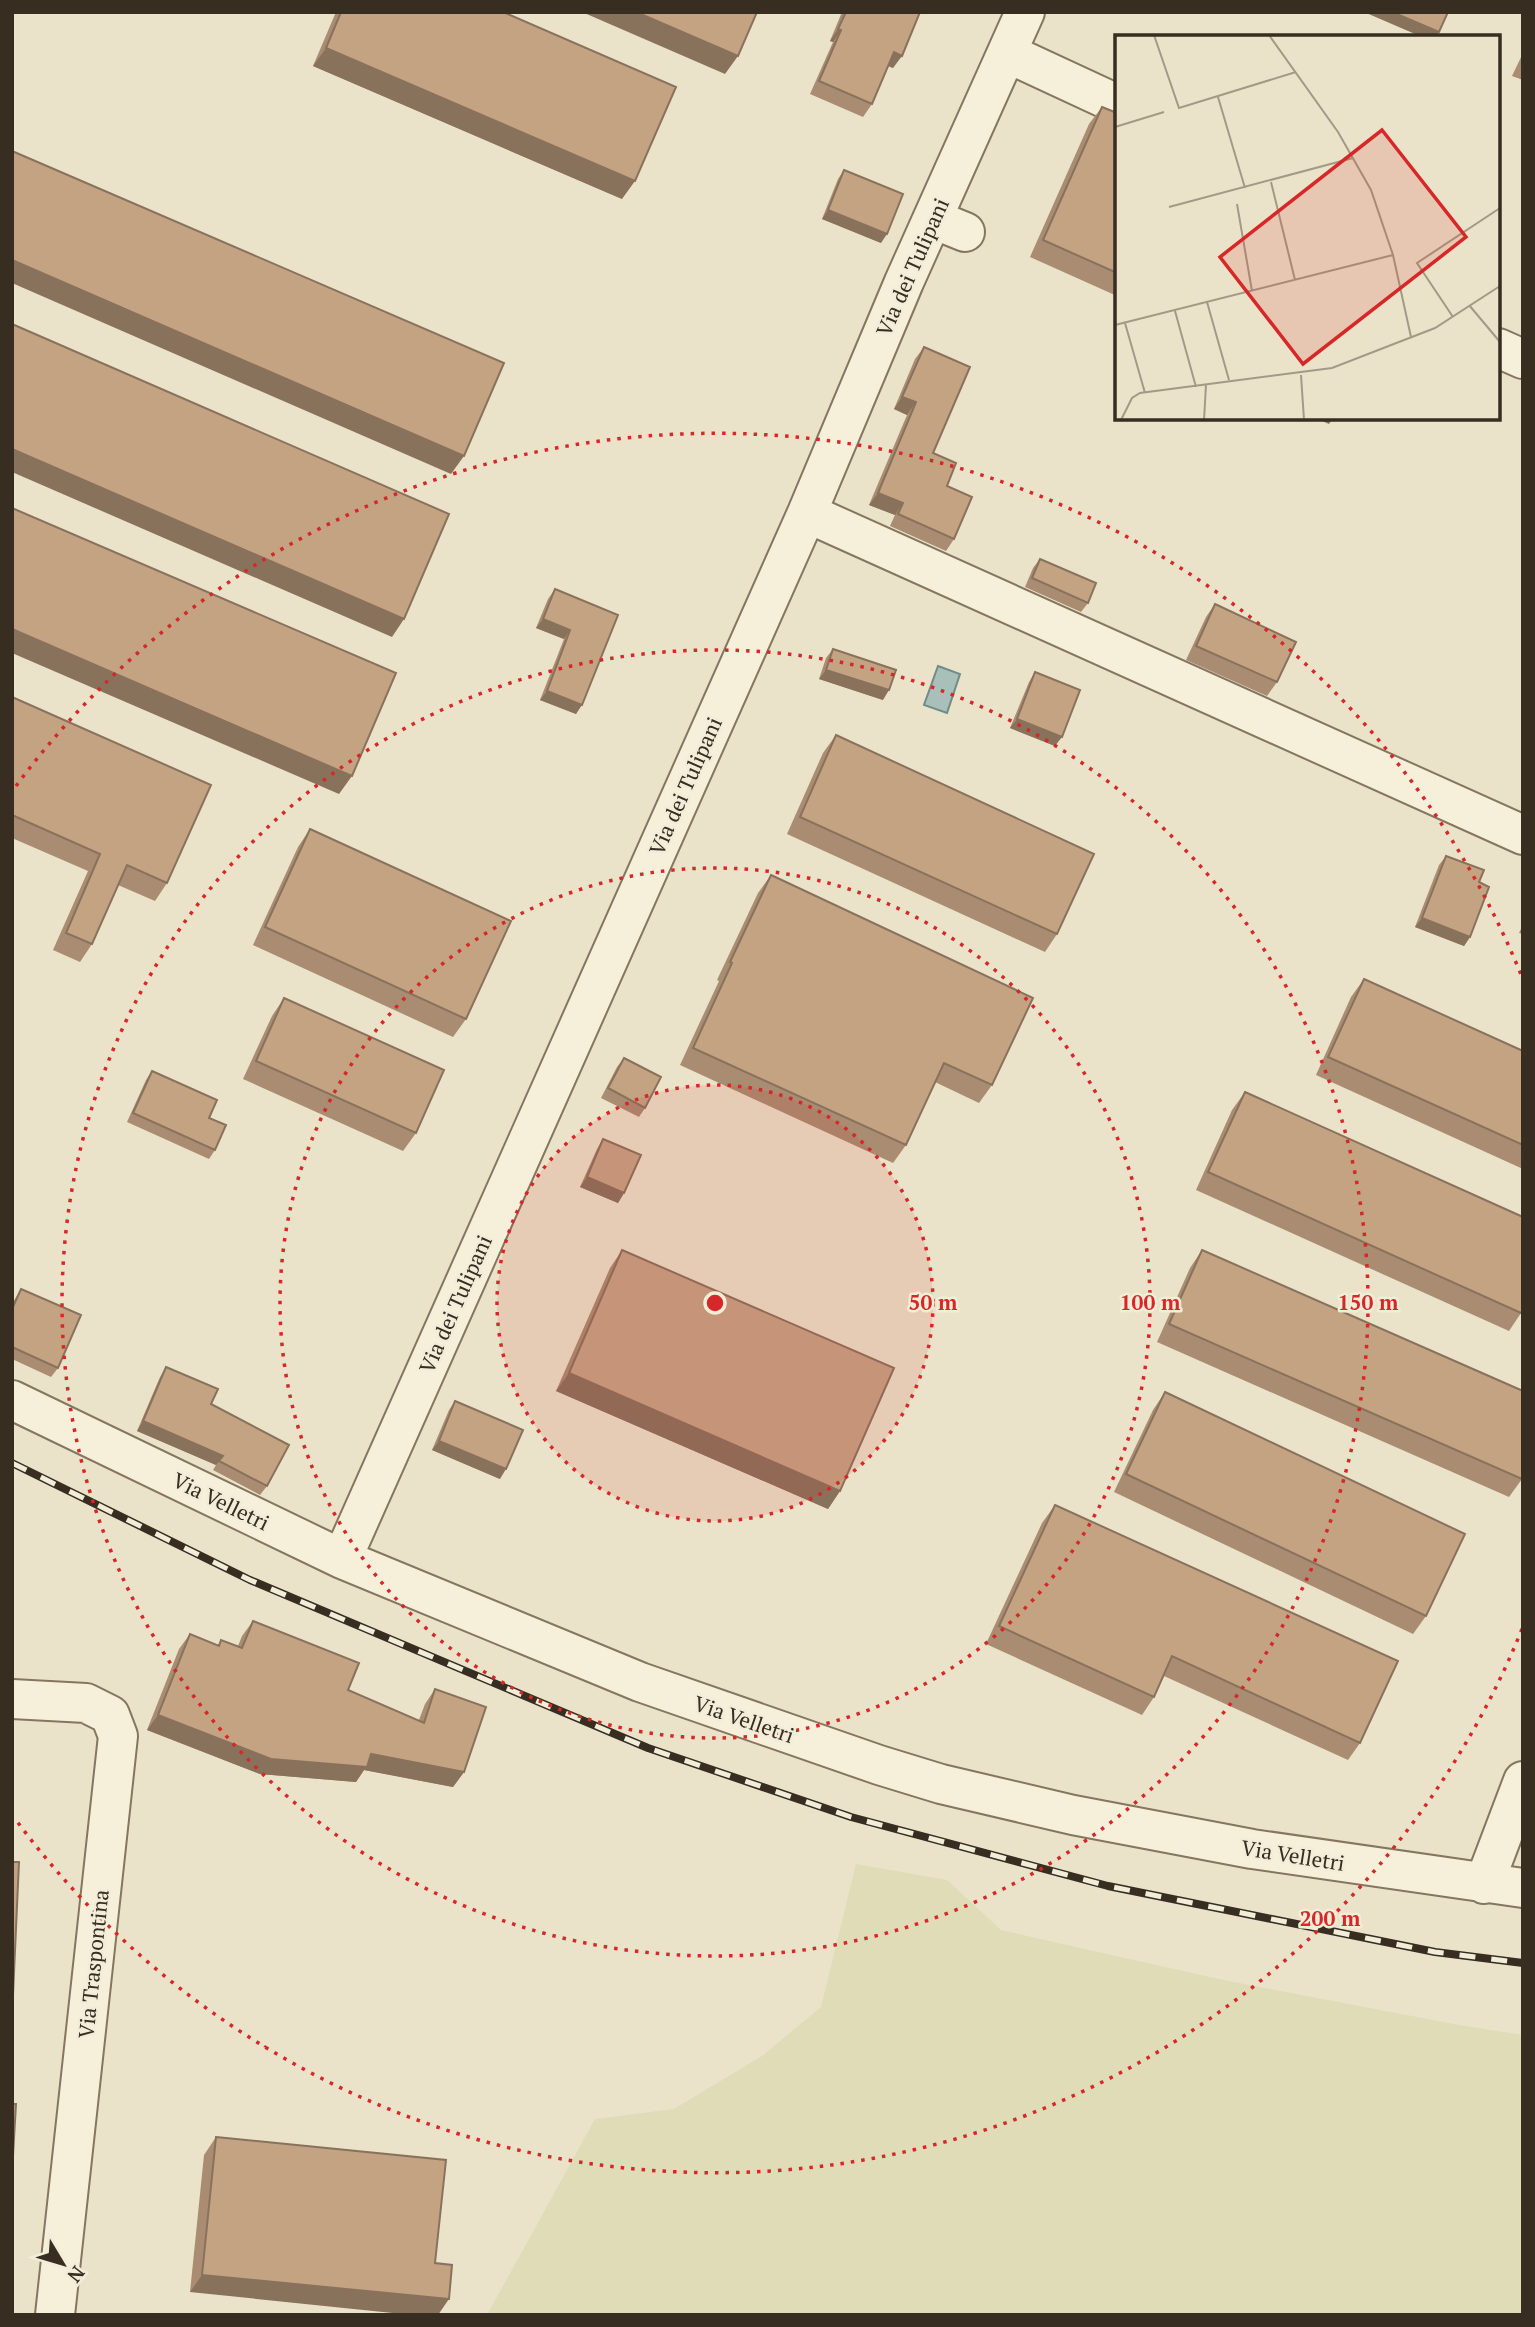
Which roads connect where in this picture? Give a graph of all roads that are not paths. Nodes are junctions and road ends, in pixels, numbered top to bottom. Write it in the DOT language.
graph roads {
  1 [pos="1025,12"];
  2 [pos="1007,54"];
  3 [pos="1115,103"];
  4 [pos="1500,349"];
  5 [pos="1523,359"];
  6 [pos="807,513"];
  7 [pos="1523,835"];
  8 [pos="12,1400"];
  9 [pos="342,1559"];
  10 [pos="12,1699"];
  11 [pos="1523,1781"];
  12 [pos="1484,1884"];
  13 [pos="1523,1888"];
  14 [pos="55,2315"];
  1 -- 2 [label="street, Via dei Tulipani"];
  2 -- 3 [label="street"];
  2 -- 6 [label="street, Via dei Tulipani"];
  4 -- 5 [label="street"];
  6 -- 7 [label="street"];
  6 -- 9 [label="street, Via dei Tulipani"];
  8 -- 9 [label="street, Via Velletri"];
  9 -- 12 [label="street, Via Velletri"];
  10 -- 14 [label="street, Via Traspontina"];
  11 -- 12 [label="street"];
  12 -- 13 [label="street, Via Velletri"];
}
